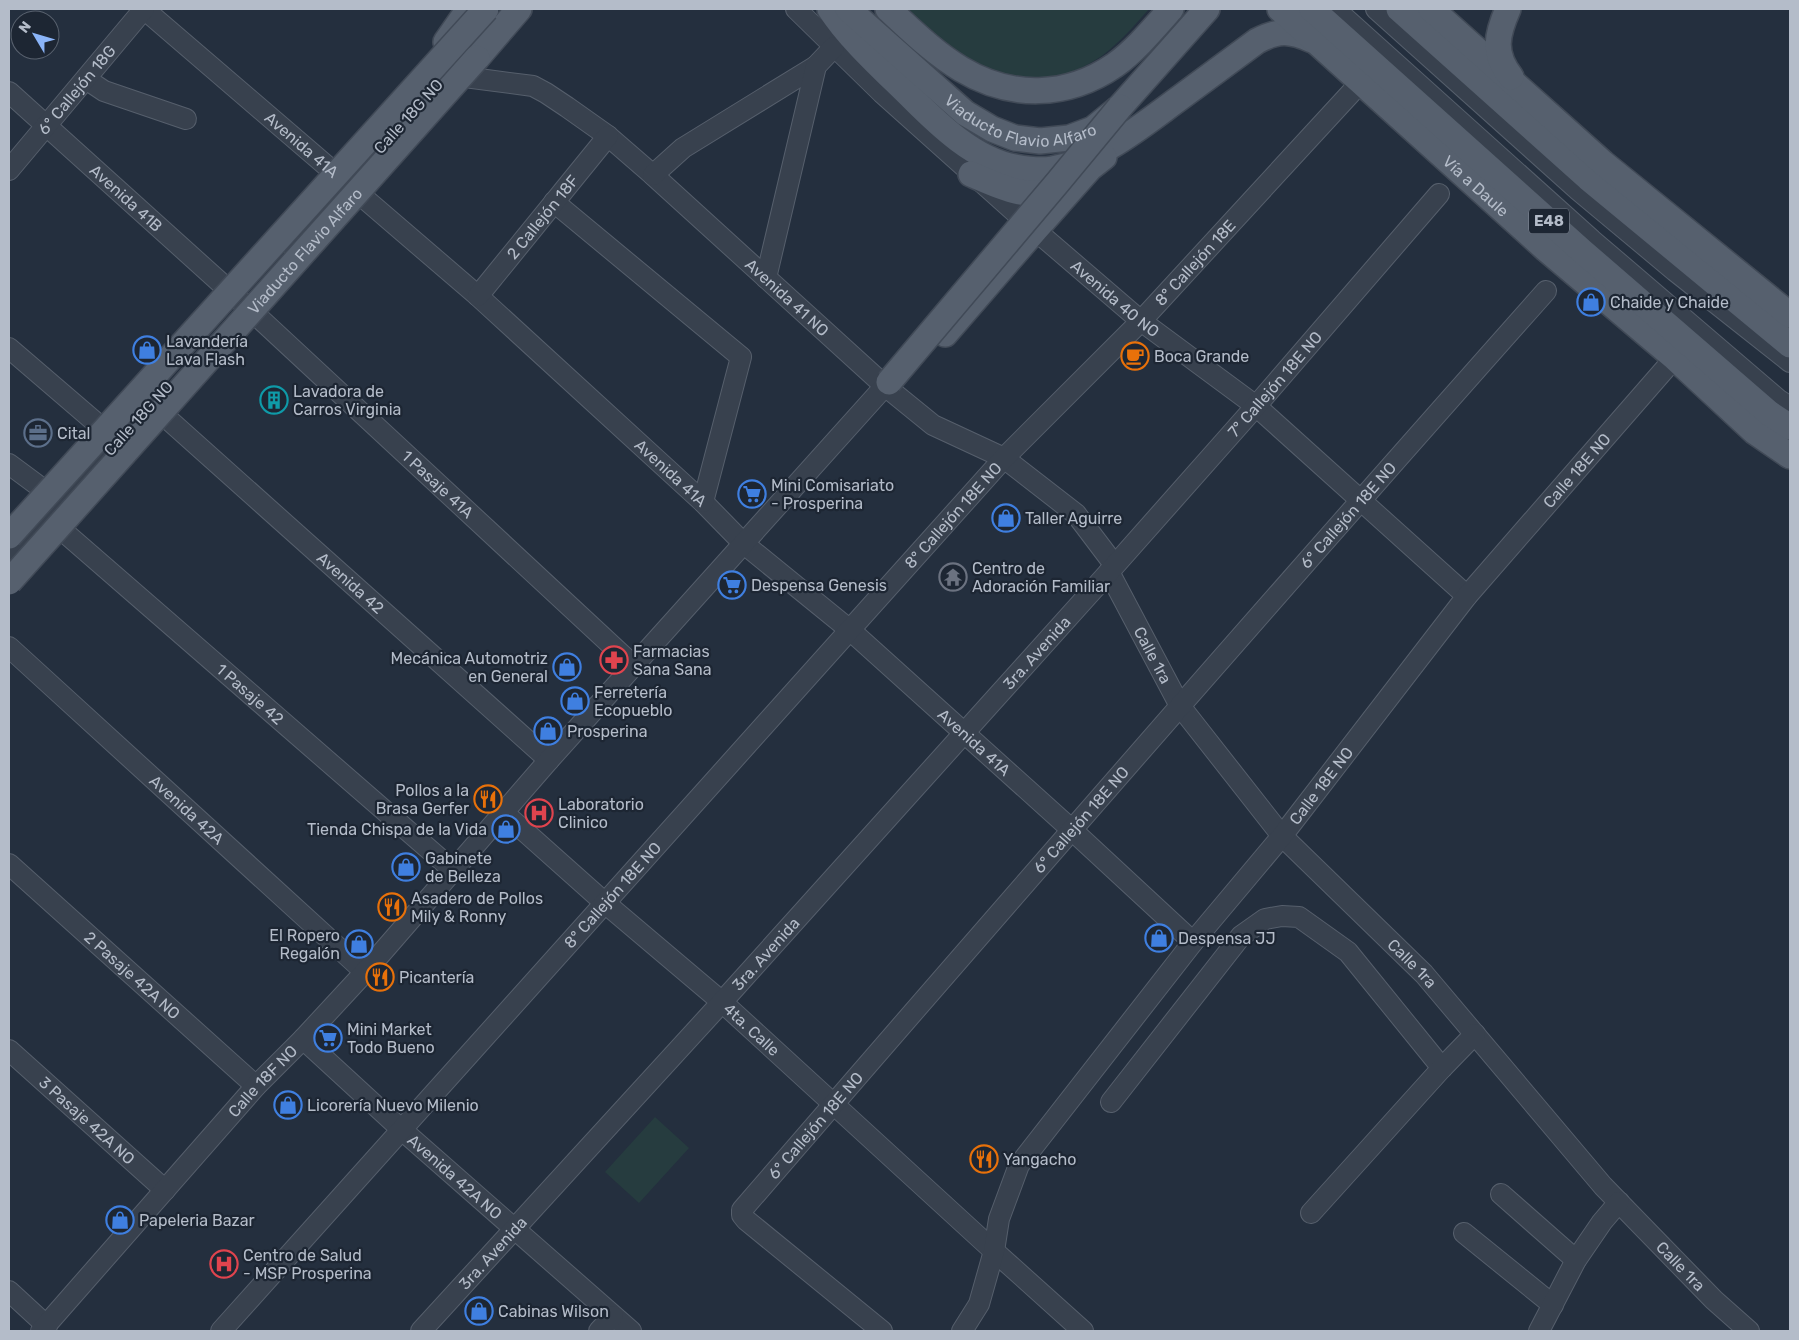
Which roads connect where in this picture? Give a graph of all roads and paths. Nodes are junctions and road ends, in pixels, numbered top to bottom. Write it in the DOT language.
graph roads {
  1 [pos="144,9"];
  2 [pos="468,9"];
  3 [pos="477,9"];
  4 [pos="519,9"];
  5 [pos="796,9"];
  6 [pos="830,9"];
  7 [pos="848,9"];
  8 [pos="888,9"];
  9 [pos="897,9"];
  10 [pos="1171,9"];
  11 [pos="1207,9"];
  12 [pos="1280,9"];
  13 [pos="1312,9"];
  14 [pos="1335,9"];
  15 [pos="1376,9"];
  16 [pos="1400,9"];
  17 [pos="1431,9"];
  18 [pos="1508,9"];
  19 [pos="496,14"];
  20 [pos="916,34"];
  21 [pos="1316,42"];
  22 [pos="834,47"];
  23 [pos="816,66"];
  24 [pos="446,74"];
  25 [pos="86,80"];
  26 [pos="420,81"];
  27 [pos="1361,82"];
  28 [pos="1521,89"];
  29 [pos="9,92"];
  30 [pos="1120,107"];
  31 [pos="186,120"];
  32 [pos="46,125"];
  33 [pos="1142,126"];
  34 [pos="608,136"];
  35 [pos="1090,168"];
  36 [pos="9,170"];
  37 [pos="970,174"];
  38 [pos="653,175"];
  39 [pos="346,185"];
  40 [pos="1439,194"];
  41 [pos="554,202"];
  42 [pos="1034,230"];
  43 [pos="766,278"];
  44 [pos="1546,291"];
  45 [pos="478,296"];
  46 [pos="242,303"];
  47 [pos="1790,314"];
  48 [pos="1141,321"];
  49 [pos="1790,345"];
  50 [pos="9,348"];
  51 [pos="1682,351"];
  52 [pos="1790,362"];
  53 [pos="887,384"];
  54 [pos="151,404"];
  55 [pos="1256,406"];
  56 [pos="1790,407"];
  57 [pos="1790,427"];
  58 [pos="118,442"];
  59 [pos="1790,456"];
  60 [pos="1004,458"];
  61 [pos="9,464"];
  62 [pos="1360,500"];
  63 [pos="702,502"];
  64 [pos="53,510"];
  65 [pos="9,536"];
  66 [pos="743,543"];
  67 [pos="9,559"];
  68 [pos="1109,566"];
  69 [pos="9,582"];
  70 [pos="1467,596"];
  71 [pos="850,630"];
  72 [pos="9,647"];
  73 [pos="634,666"];
  74 [pos="1180,706"];
  75 [pos="963,732"];
  76 [pos="548,760"];
  77 [pos="504,813"];
  78 [pos="1072,830"];
  79 [pos="1282,836"];
  80 [pos="9,864"];
  81 [pos="454,870"];
  82 [pos="605,903"];
  83 [pos="1193,942"];
  84 [pos="365,972"];
  85 [pos="722,1002"];
  86 [pos="1475,1034"];
  87 [pos="303,1039"];
  88 [pos="9,1050"];
  89 [pos="1442,1068"];
  90 [pos="256,1086"];
  91 [pos="1111,1102"];
  92 [pos="832,1104"];
  93 [pos="402,1130"];
  94 [pos="165,1190"];
  95 [pos="1501,1194"];
  96 [pos="1619,1202"];
  97 [pos="1311,1213"];
  98 [pos="514,1228"];
  99 [pos="1464,1232"];
  100 [pos="994,1251"];
  101 [pos="1576,1260"];
  102 [pos="9,1292"];
  103 [pos="1553,1305"];
  104 [pos="613,1316"];
  105 [pos="44,1329"];
  106 [pos="221,1331"];
  107 [pos="421,1331"];
  108 [pos="600,1331"];
  109 [pos="631,1331"];
  110 [pos="882,1331"];
  111 [pos="962,1331"];
  112 [pos="1083,1331"];
  113 [pos="1539,1331"];
  114 [pos="1749,1331"];
  1 -- 25 [label="street, 6° Callejón 18G"];
  1 -- 39 [label="street, Avenida 41A"];
  2 -- 26 [label="main road, bridge"];
  3 -- 19 [label="street"];
  4 -- 69 [label="main road, Viaducto Flavio Alfaro, bridge"];
  5 -- 22 [label="street, Avenida 40 NO"];
  6 -- 33 [label="main road"];
  7 -- 30 [label="main road, Viaducto Flavio Alfaro, bridge"];
  8 -- 20 [label="main road"];
  9 -- 20 [label="main road"];
  10 -- 20 [label="main road"];
  11 -- 30 [label="main road, Viaducto Flavio Alfaro"];
  12 -- 21 [label="main road, Vía a Daule / E48"];
  13 -- 51 [label="main road, Vía a Daule / E48"];
  14 -- 56 [label="street"];
  15 -- 52 [label="street"];
  16 -- 49 [label="main road"];
  17 -- 28 [label="main road"];
  18 -- 28 [label="main road"];
  19 -- 24 [label="street, Calle 18G NO"];
  19 -- 26 [label="main road, Viaducto Flavio Alfaro, bridge"];
  21 -- 27 [label="main road, Vía a Daule / E48"];
  21 -- 33 [label="main road"];
  22 -- 23 [label="street"];
  22 -- 37 [label="street, Avenida 40 NO"];
  23 -- 38 [label="street"];
  23 -- 43 [label="street"];
  24 -- 34 [label="street, Avenida 41 NO"];
  24 -- 39 [label="street, Calle 18G NO"];
  25 -- 31 [label="street"];
  25 -- 32 [label="street, 6° Callejón 18G"];
  26 -- 65 [label="main road, Viaducto Flavio Alfaro, bridge"];
  27 -- 48 [label="street, 8° Callejón 18E"];
  27 -- 51 [label="main road, Vía a Daule / E48"];
  28 -- 47 [label="main road"];
  29 -- 32 [label="street, Avenida 41B"];
  30 -- 53 [label="main road, bridge"];
  32 -- 36 [label="street, 6° Callejón 18G"];
  32 -- 46 [label="street, Avenida 41B"];
  33 -- 35 [label="main road"];
  34 -- 38 [label="street, Avenida 41 NO"];
  34 -- 41 [label="street, 2 Callejón 18F"];
  35 -- 37 [label="main road"];
  35 -- 42 [label="main road"];
  37 -- 42 [label="street, Avenida 40 NO"];
  38 -- 43 [label="street, Avenida 41 NO"];
  39 -- 45 [label="street, Avenida 41A"];
  39 -- 46 [label="street, Calle 18G NO"];
  40 -- 55 [label="street, 7° Callejón 18E NO"];
  41 -- 45 [label="street, 2 Callejón 18F"];
  41 -- 63 [label="street"];
  42 -- 48 [label="street, Avenida 40 NO"];
  42 -- 53 [label="main road"];
  43 -- 53 [label="street, Avenida 41 NO"];
  44 -- 62 [label="street, 6° Callejón 18E NO"];
  45 -- 63 [label="street, Avenida 41A"];
  46 -- 54 [label="street, Calle 18G NO"];
  46 -- 73 [label="street, 1 Pasaje 41A"];
  48 -- 55 [label="street, Avenida 40 NO"];
  48 -- 60 [label="street, 8° Callejón 18E"];
  50 -- 58 [label="street"];
  51 -- 57 [label="main road, Vía a Daule / E48"];
  51 -- 59 [label="main road, Vía a Daule / E48"];
  51 -- 70 [label="street, Calle 18E NO"];
  53 -- 60 [label="street, Avenida 41 NO"];
  53 -- 66 [label="street, Calle 18F NO"];
  54 -- 58 [label="street, Calle 18G NO"];
  54 -- 76 [label="street, Avenida 42"];
  55 -- 62 [label="street, Avenida 40 NO"];
  55 -- 68 [label="street, 7° Callejón 18E NO"];
  58 -- 64 [label="street, Calle 18G NO"];
  60 -- 68 [label="street, Avenida 41 NO"];
  60 -- 71 [label="street, 8° Callejón 18E NO"];
  61 -- 64 [label="street, 1 Pasaje 42"];
  62 -- 70 [label="street, Avenida 40 NO"];
  62 -- 74 [label="street, 6° Callejón 18E NO"];
  63 -- 66 [label="street, Avenida 41A"];
  64 -- 67 [label="street, Calle 18G NO"];
  64 -- 81 [label="street, 1 Pasaje 42"];
  66 -- 71 [label="street, Avenida 41A"];
  66 -- 73 [label="street, Calle 18F NO"];
  68 -- 74 [label="street, Calle 1ra"];
  68 -- 75 [label="street, 3ra. Avenida"];
  70 -- 79 [label="street, Calle 18E NO"];
  71 -- 75 [label="street, Avenida 41A"];
  71 -- 82 [label="street, 8° Callejón 18E NO"];
  72 -- 84 [label="street, Avenida 42A"];
  73 -- 76 [label="street, Calle 18F NO"];
  74 -- 78 [label="street, 6° Callejón 18E NO"];
  74 -- 79 [label="street, Calle 1ra"];
  75 -- 78 [label="street, Avenida 41A"];
  75 -- 85 [label="street, 3ra. Avenida"];
  76 -- 77 [label="street, Calle 18F NO"];
  77 -- 81 [label="street, Calle 18F NO"];
  77 -- 82 [label="street, 4ta. Calle"];
  78 -- 83 [label="street, Avenida 41A"];
  78 -- 92 [label="street, 6° Callejón 18E NO"];
  79 -- 83 [label="street, Calle 18E NO"];
  79 -- 86 [label="street, Calle 1ra"];
  80 -- 90 [label="street, 2 Pasaje 42A NO"];
  81 -- 84 [label="street, Calle 18F NO"];
  82 -- 85 [label="street, 4ta. Calle"];
  82 -- 93 [label="street, 8° Callejón 18E NO"];
  83 -- 100 [label="street, Calle 18E NO"];
  84 -- 87 [label="street, Calle 18F NO"];
  85 -- 92 [label="street, 4ta. Calle"];
  85 -- 98 [label="street, 3ra. Avenida"];
  86 -- 89 [label="street"];
  86 -- 96 [label="street, Calle 1ra"];
  87 -- 90 [label="street, Calle 18F NO"];
  87 -- 93 [label="street, Avenida 42A NO"];
  88 -- 94 [label="street, 3 Pasaje 42A NO"];
  89 -- 91 [label="street"];
  89 -- 97 [label="street"];
  90 -- 94 [label="street, Calle 18F NO"];
  92 -- 100 [label="street, 4ta. Calle"];
  92 -- 110 [label="street, 6° Callejón 18E NO"];
  93 -- 98 [label="street, Avenida 42A NO"];
  93 -- 106 [label="street, 8° Callejón 18E NO"];
  94 -- 105 [label="street, Calle 18F NO"];
  95 -- 101 [label="street"];
  96 -- 101 [label="street"];
  96 -- 114 [label="street, Calle 1ra"];
  98 -- 104 [label="street, Avenida 42A NO"];
  98 -- 107 [label="street, 3ra. Avenida"];
  99 -- 103 [label="street"];
  100 -- 111 [label="street, Calle 18E NO"];
  100 -- 112 [label="street"];
  101 -- 103 [label="street"];
  102 -- 105 [label="street"];
  103 -- 113 [label="street"];
  104 -- 108 [label="street"];
  104 -- 109 [label="street, Avenida 42A NO"];
}
